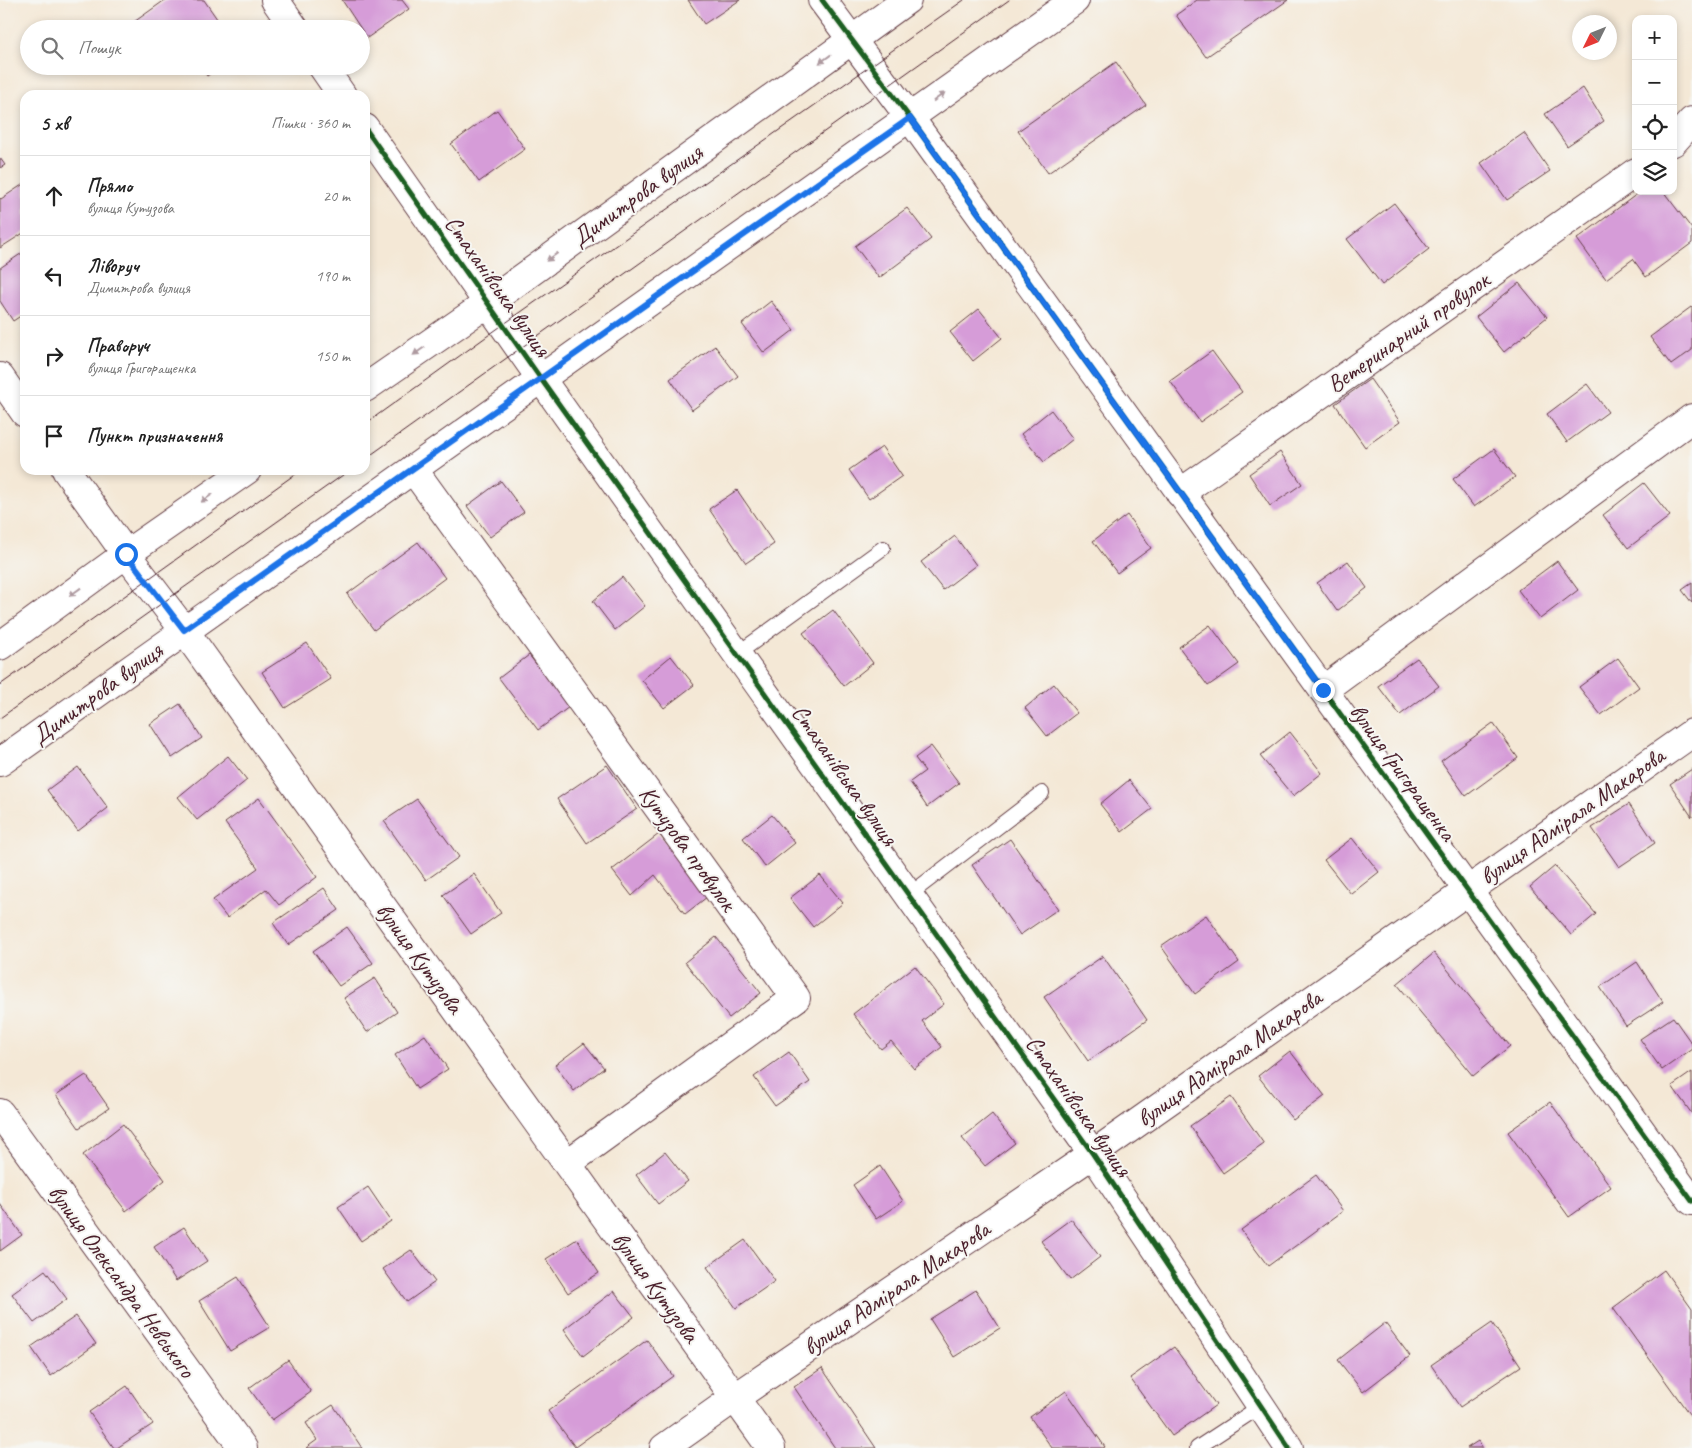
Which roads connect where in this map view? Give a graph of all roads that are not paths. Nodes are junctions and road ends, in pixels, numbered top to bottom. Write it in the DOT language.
graph roads {
  1 [pos="275,0"];
  2 [pos="822,0"];
  3 [pos="907,0"];
  4 [pos="1075,0"];
  5 [pos="289,20"];
  6 [pos="851,40"];
  7 [pos="328,75"];
  8 [pos="339,90"];
  9 [pos="910,118"];
  10 [pos="1692,121"];
  11 [pos="370,135"];
  12 [pos="1677,138"];
  13 [pos="1632,175"];
  14 [pos="488,303"];
  15 [pos="0,377"];
  16 [pos="541,379"];
  17 [pos="370,385"];
  18 [pos="20,405"];
  19 [pos="1692,418"];
  20 [pos="413,469"];
  21 [pos="70,475"];
  22 [pos="241,475"];
  23 [pos="1180,493"];
  24 [pos="883,548"];
  25 [pos="126,554"];
  26 [pos="184,630"];
  27 [pos="0,646"];
  28 [pos="737,654"];
  29 [pos="1323,690"];
  30 [pos="1692,733"];
  31 [pos="0,762"];
  32 [pos="1042,793"];
  33 [pos="1467,890"];
  34 [pos="909,895"];
  35 [pos="0,1113"];
  36 [pos="1093,1154"];
  37 [pos="568,1164"];
  38 [pos="1692,1200"];
  39 [pos="736,1397"];
  40 [pos="1261,1406"];
  41 [pos="243,1448"];
  42 [pos="664,1448"];
  43 [pos="771,1448"];
  44 [pos="1197,1448"];
  45 [pos="1289,1448"];
  1 -- 5 [label="street"];
  2 -- 6 [label="street, вулиця Григоращенка"];
  3 -- 6 [label="street, Димитрова вулиця"];
  9 -- 4 [label="street, Димитрова вулиця, one-way"];
  6 -- 9 [label="street, вулиця Григоращенка"];
  6 -- 14 [label="street, Димитрова вулиця, one-way"];
  7 -- 8 [label="street"];
  9 -- 16 [label="street, Димитрова вулиця"];
  9 -- 23 [label="street, вулиця Григоращенка"];
  10 -- 12 [label="street"];
  11 -- 14 [label="street, Стаханівська вулиця"];
  13 -- 23 [label="street, Ветеринарний провулок"];
  14 -- 16 [label="street, Стаханівська вулиця"];
  14 -- 17 [label="street, Димитрова вулиця, one-way"];
  15 -- 18 [label="street"];
  16 -- 20 [label="street, Димитрова вулиця"];
  16 -- 28 [label="street, Стаханівська вулиця"];
  19 -- 29 [label="street"];
  20 -- 26 [label="street, Димитрова вулиця"];
  20 -- 37 [label="street, Кутузова провулок"];
  21 -- 25 [label="street, вулиця Кутузова"];
  22 -- 25 [label="street, one-way"];
  23 -- 29 [label="street, вулиця Григоращенка"];
  24 -- 28 [label="lane"];
  25 -- 26 [label="street, вулиця Кутузова"];
  25 -- 27 [label="street, one-way"];
  26 -- 31 [label="street, Димитрова вулиця"];
  26 -- 37 [label="street, вулиця Кутузова"];
  28 -- 34 [label="street, Стаханівська вулиця"];
  29 -- 33 [label="street, вулиця Григоращенка"];
  30 -- 33 [label="street, вулиця Адмірала Макарова"];
  32 -- 34 [label="lane"];
  33 -- 36 [label="street, вулиця Адмірала Макарова"];
  33 -- 38 [label="street, вулиця Григоращенка"];
  34 -- 36 [label="street, Стаханівська вулиця"];
  35 -- 41 [label="street, вулиця Олександра Невського"];
  36 -- 39 [label="street, вулиця Адмірала Макарова"];
  36 -- 40 [label="street, Стаханівська вулиця"];
  37 -- 39 [label="street, вулиця Кутузова"];
  39 -- 42 [label="street, вулиця Адмірала Макарова"];
  39 -- 43 [label="street, вулиця Кутузова"];
  40 -- 44 [label="lane"];
  40 -- 45 [label="street, Стаханівська вулиця"];
}
